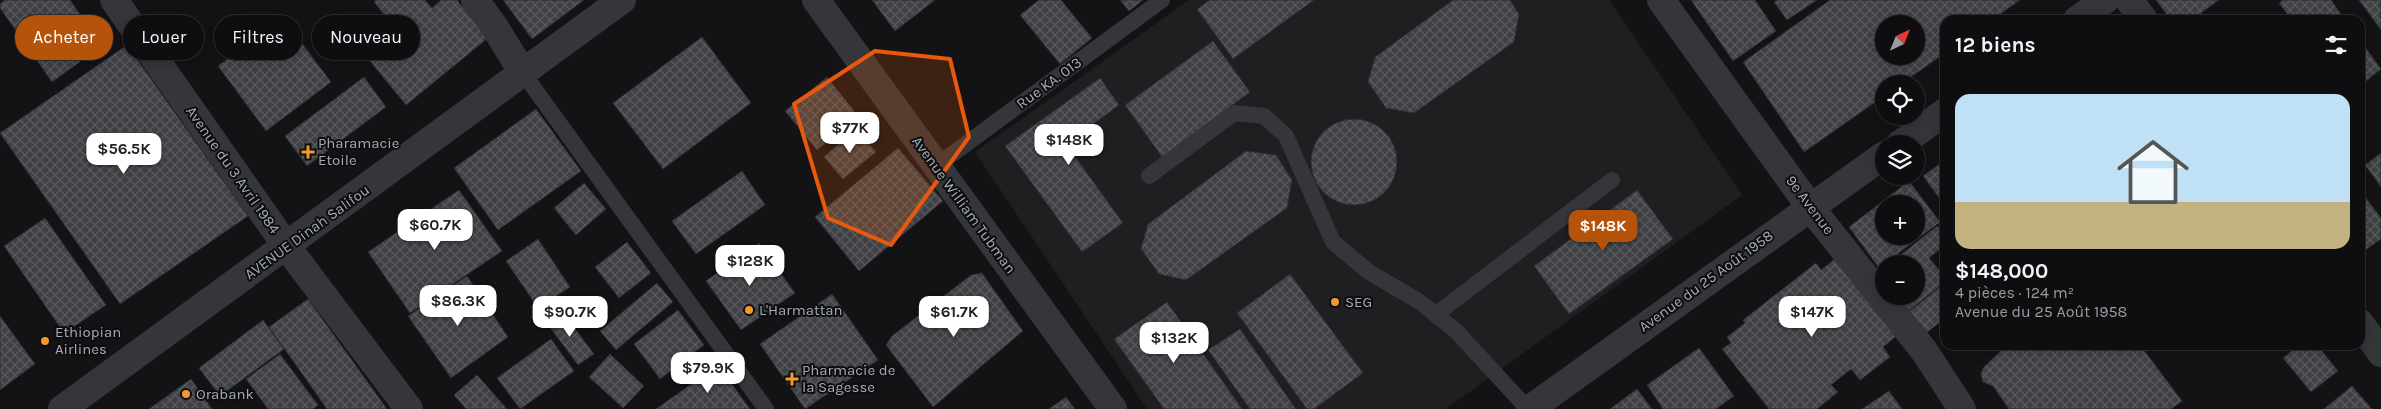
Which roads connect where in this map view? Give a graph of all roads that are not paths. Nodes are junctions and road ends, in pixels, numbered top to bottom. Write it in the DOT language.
graph roads {
  1 [pos="114,0"];
  2 [pos="475,0"];
  3 [pos="622,0"];
  4 [pos="816,0"];
  5 [pos="1162,0"];
  6 [pos="1661,0"];
  7 [pos="2105,0"];
  8 [pos="2129,0"];
  9 [pos="2084,15"];
  10 [pos="2140,15"];
  11 [pos="523,73"];
  12 [pos="1940,116"];
  13 [pos="1913,135"];
  14 [pos="1875,161"];
  15 [pos="936,166"];
  16 [pos="1149,176"];
  17 [pos="1612,180"];
  18 [pos="1810,207"];
  19 [pos="287,247"];
  20 [pos="1435,315"];
  21 [pos="2365,330"];
  22 [pos="2381,353"];
  23 [pos="62,409"];
  24 [pos="409,409"];
  25 [pos="766,409"];
  26 [pos="1113,409"];
  27 [pos="1529,409"];
  28 [pos="1962,409"];
  1 -- 19 [label="street, Avenue du 3 Avril 1984"];
  2 -- 11 [label="street"];
  3 -- 11 [label="street, AVENUE Dinah Salifou"];
  4 -- 15 [label="street, Avenue William Tubman"];
  5 -- 15 [label="lane, Rue KA. 013"];
  6 -- 18 [label="street, 9e Avenue"];
  7 -- 9 [label="street"];
  8 -- 10 [label="street"];
  11 -- 19 [label="street, AVENUE Dinah Salifou"];
  11 -- 25 [label="lane"];
  12 -- 13 [label="street"];
  14 -- 18 [label="street, Avenue du 25 Août 1958"];
  15 -- 26 [label="street, Avenue William Tubman"];
  16 -- 20 [label="lane"];
  17 -- 20 [label="lane"];
  18 -- 27 [label="street, Avenue du 25 Août 1958"];
  18 -- 28 [label="street, 9e Avenue"];
  19 -- 23 [label="street, AVENUE Dinah Salifou"];
  19 -- 24 [label="street, Avenue du 3 Avril 1984"];
  20 -- 27 [label="lane"];
  21 -- 22 [label="street"];
}
